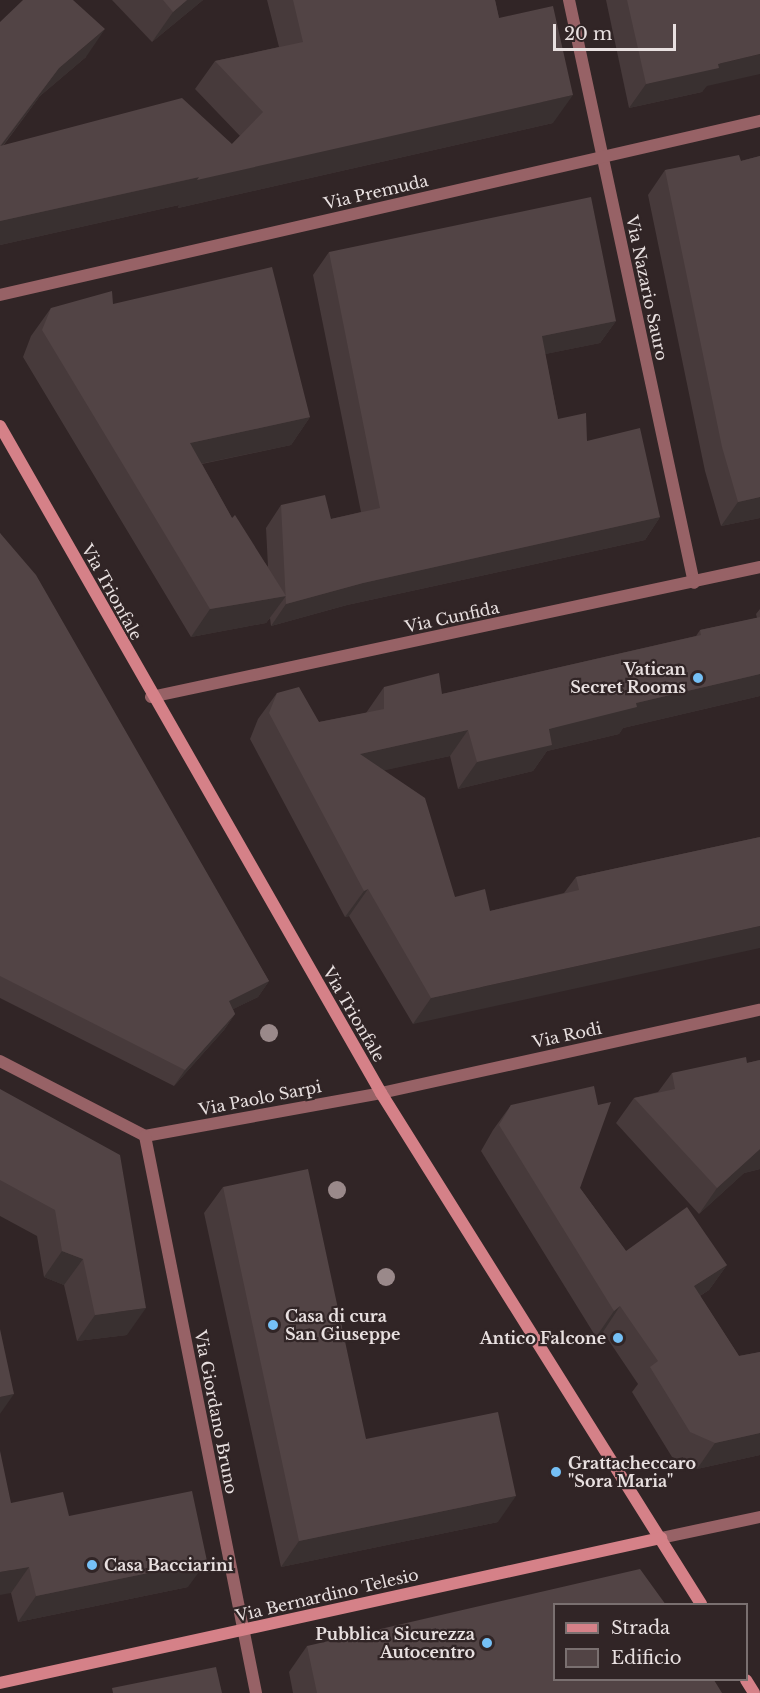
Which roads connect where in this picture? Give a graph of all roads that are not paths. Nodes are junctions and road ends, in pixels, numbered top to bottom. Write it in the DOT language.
graph roads {
  1 [pos="570,0"];
  2 [pos="760,121"];
  3 [pos="602,157"];
  4 [pos="0,295"];
  5 [pos="0,426"];
  6 [pos="760,567"];
  7 [pos="694,583"];
  8 [pos="152,697"];
  9 [pos="760,1010"];
  10 [pos="0,1061"];
  11 [pos="381,1093"];
  12 [pos="146,1136"];
  13 [pos="760,1517"];
  14 [pos="661,1538"];
  15 [pos="700,1603"];
  16 [pos="242,1631"];
  17 [pos="0,1683"];
  18 [pos="256,1693"];
  1 -- 3 [label="street, Via Nazario Sauro"];
  2 -- 3 [label="street, Via Premuda"];
  3 -- 4 [label="street, Via Premuda"];
  3 -- 7 [label="street, Via Nazario Sauro"];
  5 -- 8 [label="street, Via Trionfale"];
  6 -- 7 [label="street, Via Cunfida"];
  7 -- 8 [label="street, Via Cunfida"];
  8 -- 11 [label="street, Via Trionfale"];
  9 -- 11 [label="street, Via Rodi"];
  10 -- 12 [label="street"];
  11 -- 12 [label="street, Via Paolo Sarpi"];
  11 -- 14 [label="street, Via Trionfale"];
  12 -- 16 [label="street, Via Giordano Bruno"];
  13 -- 14 [label="street"];
  14 -- 15 [label="street, Via Trionfale"];
  14 -- 16 [label="street, Via Bernardino Telesio"];
  16 -- 17 [label="street, Via Bernardino Telesio"];
  16 -- 18 [label="street, Via Giordano Bruno"];
}
